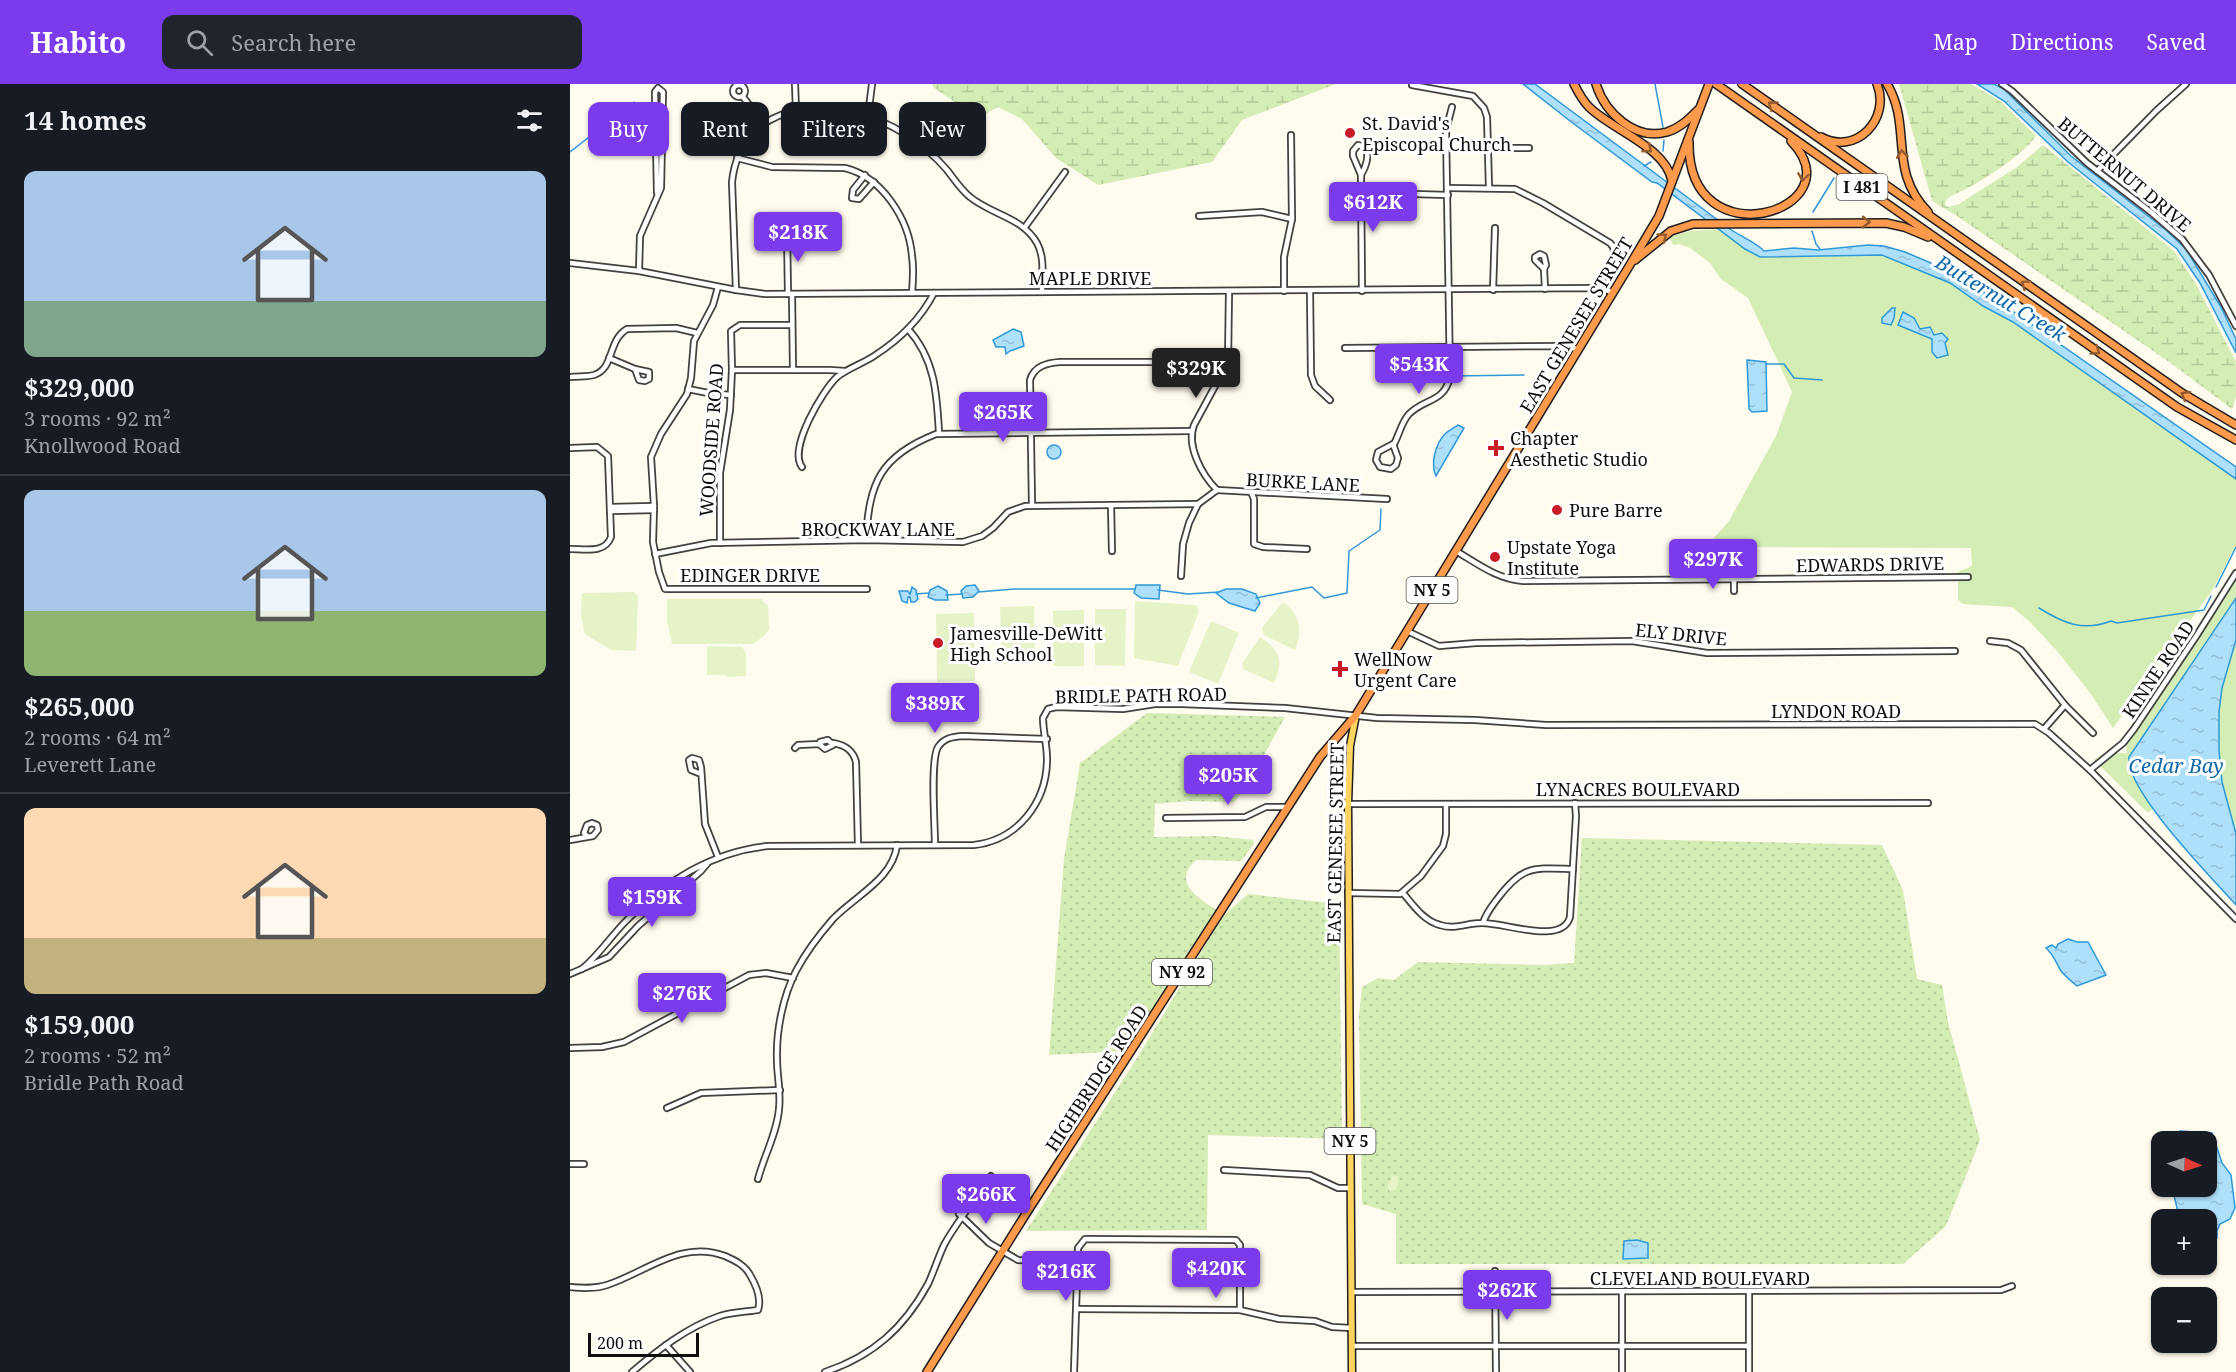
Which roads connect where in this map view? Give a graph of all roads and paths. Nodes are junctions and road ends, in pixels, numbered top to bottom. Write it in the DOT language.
graph roads {
  1 [pos="795,84"];
  2 [pos="872,84"];
  3 [pos="1574,84"];
  4 [pos="1596,84"];
  5 [pos="1709,84"];
  6 [pos="1742,84"];
  7 [pos="1877,84"];
  8 [pos="1887,84"];
  9 [pos="2002,84"];
  10 [pos="2186,84"];
  11 [pos="1412,85"];
  12 [pos="1718,86"];
  13 [pos="743,97"];
  14 [pos="747,102"];
  15 [pos="796,102"];
  16 [pos="870,102"];
  17 [pos="1452,107"];
  18 [pos="1700,108"];
  19 [pos="887,123"];
  20 [pos="1801,126"];
  21 [pos="1778,129"];
  22 [pos="1291,135"];
  23 [pos="1689,137"];
  24 [pos="1488,148"];
  25 [pos="1529,148"];
  26 [pos="737,158"];
  27 [pos="658,159"];
  28 [pos="1065,171"];
  29 [pos="2097,171"];
  30 [pos="865,175"];
  31 [pos="1361,175"];
  32 [pos="874,182"];
  33 [pos="1672,182"];
  34 [pos="1489,187"];
  35 [pos="1448,188"];
  36 [pos="1414,194"];
  37 [pos="1448,195"];
  38 [pos="1199,216"];
  39 [pos="1292,219"];
  40 [pos="1938,222"];
  41 [pos="1025,227"];
  42 [pos="1496,228"];
  43 [pos="787,232"];
  44 [pos="1945,246"];
  45 [pos="570,263"];
  46 [pos="1631,263"];
  47 [pos="1544,269"];
  48 [pos="639,271"];
  49 [pos="718,287"];
  50 [pos="1599,288"];
  51 [pos="1545,289"];
  52 [pos="736,290"];
  53 [pos="1450,290"];
  54 [pos="1493,290"];
  55 [pos="1284,291"];
  56 [pos="1310,291"];
  57 [pos="1362,291"];
  58 [pos="1041,292"];
  59 [pos="1229,292"];
  60 [pos="1612,292"];
  61 [pos="912,293"];
  62 [pos="933,293"];
  63 [pos="790,294"];
  64 [pos="792,325"];
  65 [pos="2236,326"];
  66 [pos="908,329"];
  67 [pos="697,333"];
  68 [pos="1450,347"];
  69 [pos="1345,348"];
  70 [pos="1578,349"];
  71 [pos="609,358"];
  72 [pos="1228,362"];
  73 [pos="635,369"];
  74 [pos="732,370"];
  75 [pos="793,370"];
  76 [pos="845,371"];
  77 [pos="570,377"];
  78 [pos="688,389"];
  79 [pos="731,395"];
  80 [pos="1330,400"];
  81 [pos="2236,425"];
  82 [pos="1031,431"];
  83 [pos="1192,431"];
  84 [pos="939,433"];
  85 [pos="2236,440"];
  86 [pos="1394,444"];
  87 [pos="570,448"];
  88 [pos="802,467"];
  89 [pos="1217,490"];
  90 [pos="1251,492"];
  91 [pos="1387,499"];
  92 [pos="1198,504"];
  93 [pos="1032,505"];
  94 [pos="1111,505"];
  95 [pos="654,508"];
  96 [pos="610,509"];
  97 [pos="866,540"];
  98 [pos="720,543"];
  99 [pos="570,549"];
  100 [pos="1307,549"];
  101 [pos="1112,551"];
  102 [pos="1456,551"];
  103 [pos="655,554"];
  104 [pos="2236,573"];
  105 [pos="1181,576"];
  106 [pos="1968,577"];
  107 [pos="1734,579"];
  108 [pos="867,589"];
  109 [pos="1734,591"];
  110 [pos="1407,631"];
  111 [pos="1990,641"];
  112 [pos="1955,651"];
  113 [pos="2065,705"];
  114 [pos="1356,715"];
  115 [pos="2044,729"];
  116 [pos="2093,733"];
  117 [pos="1047,739"];
  118 [pos="795,748"];
  119 [pos="2090,770"];
  120 [pos="701,774"];
  121 [pos="1575,802"];
  122 [pos="1928,803"];
  123 [pos="1348,804"];
  124 [pos="1446,804"];
  125 [pos="1288,807"];
  126 [pos="1166,818"];
  127 [pos="587,836"];
  128 [pos="570,840"];
  129 [pos="858,845"];
  130 [pos="897,845"];
  131 [pos="935,845"];
  132 [pos="718,857"];
  133 [pos="706,864"];
  134 [pos="1573,869"];
  135 [pos="1348,893"];
  136 [pos="1403,893"];
  137 [pos="2236,919"];
  138 [pos="1482,923"];
  139 [pos="582,969"];
  140 [pos="570,974"];
  141 [pos="793,978"];
  142 [pos="570,1048"];
  143 [pos="780,1090"];
  144 [pos="667,1108"];
  145 [pos="570,1164"];
  146 [pos="584,1164"];
  147 [pos="1224,1170"];
  148 [pos="991,1176"];
  149 [pos="758,1179"];
  150 [pos="1351,1188"];
  151 [pos="961,1216"];
  152 [pos="1002,1251"];
  153 [pos="1078,1262"];
  154 [pos="1495,1271"];
  155 [pos="2012,1286"];
  156 [pos="570,1287"];
  157 [pos="1352,1292"];
  158 [pos="1495,1292"];
  159 [pos="1622,1292"];
  160 [pos="1749,1292"];
  161 [pos="1077,1309"];
  162 [pos="1240,1310"];
  163 [pos="1352,1328"];
  164 [pos="666,1345"];
  165 [pos="1352,1346"];
  166 [pos="1496,1346"];
  167 [pos="1622,1346"];
  168 [pos="1749,1346"];
  169 [pos="632,1372"];
  170 [pos="690,1372"];
  171 [pos="825,1372"];
  172 [pos="927,1372"];
  173 [pos="1074,1372"];
  174 [pos="1352,1372"];
  175 [pos="1496,1372"];
  176 [pos="1622,1372"];
  177 [pos="1749,1372"];
  1 -- 15 [label="street"];
  2 -- 16 [label="street"];
  3 -- 33 [label="highway, one-way"];
  4 -- 18 [label="highway"];
  5 -- 18 [label="highway, EAST GENESEE STREET / NY 5"];
  20 -- 6 [label="highway, I 481, one-way"];
  7 -- 20 [label="highway"];
  40 -- 8 [label="highway, one-way"];
  9 -- 29 [label="street, BUTTERNUT DRIVE"];
  10 -- 29 [label="street"];
  11 -- 24 [label="street"];
  12 -- 21 [label="highway, I 481"];
  13 -- 14 [label="street"];
  17 -- 35 [label="street"];
  18 -- 23 [label="highway, EAST GENESEE STREET / NY 5"];
  19 -- 41 [label="street"];
  20 -- 40 [label="highway, I 481"];
  21 -- 23 [label="highway, one-way"];
  21 -- 44 [label="highway, I 481"];
  22 -- 39 [label="street"];
  23 -- 33 [label="highway, EAST GENESEE STREET / NY 5"];
  24 -- 25 [label="street"];
  24 -- 34 [label="street"];
  26 -- 30 [label="street"];
  26 -- 52 [label="street"];
  27 -- 27 [label="street"];
  27 -- 48 [label="street"];
  28 -- 41 [label="street"];
  29 -- 65 [label="street, BUTTERNUT DRIVE"];
  30 -- 32 [label="street"];
  30 -- 32 [label="street"];
  31 -- 31 [label="street"];
  31 -- 57 [label="street"];
  32 -- 61 [label="street"];
  33 -- 46 [label="highway, EAST GENESEE STREET / NY 5"];
  34 -- 35 [label="street"];
  34 -- 50 [label="street"];
  35 -- 37 [label="street"];
  36 -- 37 [label="street"];
  37 -- 53 [label="street"];
  38 -- 39 [label="street"];
  39 -- 55 [label="street"];
  81 -- 40 [label="highway, I 481, one-way"];
  41 -- 58 [label="street"];
  42 -- 54 [label="street"];
  43 -- 63 [label="street"];
  46 -- 44 [label="highway, one-way"];
  44 -- 85 [label="highway, I 481, one-way"];
  45 -- 48 [label="street, MAPLE DRIVE"];
  46 -- 60 [label="highway, EAST GENESEE STREET / NY 5"];
  47 -- 51 [label="street"];
  48 -- 49 [label="street, MAPLE DRIVE"];
  49 -- 52 [label="street, MAPLE DRIVE"];
  49 -- 67 [label="street, EDINGER DRIVE"];
  50 -- 51 [label="street, MAPLE DRIVE"];
  50 -- 60 [label="street, MAPLE DRIVE"];
  51 -- 54 [label="street, MAPLE DRIVE"];
  52 -- 63 [label="street, MAPLE DRIVE"];
  53 -- 54 [label="street, MAPLE DRIVE"];
  53 -- 57 [label="street, MAPLE DRIVE"];
  53 -- 68 [label="street"];
  55 -- 56 [label="street, MAPLE DRIVE"];
  55 -- 59 [label="street, MAPLE DRIVE"];
  56 -- 57 [label="street, MAPLE DRIVE"];
  56 -- 80 [label="street"];
  58 -- 59 [label="street, MAPLE DRIVE"];
  58 -- 62 [label="street, MAPLE DRIVE"];
  59 -- 72 [label="street"];
  60 -- 70 [label="highway, EAST GENESEE STREET / NY 5"];
  61 -- 62 [label="street, MAPLE DRIVE"];
  61 -- 63 [label="street, MAPLE DRIVE"];
  62 -- 66 [label="street"];
  63 -- 64 [label="street"];
  64 -- 74 [label="street, WOODSIDE ROAD"];
  64 -- 75 [label="street"];
  66 -- 76 [label="street"];
  66 -- 84 [label="street"];
  67 -- 71 [label="street"];
  67 -- 78 [label="street, EDINGER DRIVE"];
  68 -- 69 [label="street"];
  68 -- 70 [label="street"];
  68 -- 86 [label="street"];
  70 -- 102 [label="highway, EAST GENESEE STREET / NY 5"];
  71 -- 73 [label="street"];
  71 -- 77 [label="street"];
  72 -- 82 [label="street"];
  72 -- 83 [label="street"];
  74 -- 75 [label="street"];
  74 -- 79 [label="street, WOODSIDE ROAD"];
  75 -- 76 [label="street"];
  76 -- 88 [label="street"];
  78 -- 79 [label="street"];
  78 -- 95 [label="street, EDINGER DRIVE"];
  79 -- 98 [label="street, WOODSIDE ROAD"];
  82 -- 83 [label="street"];
  82 -- 84 [label="street"];
  82 -- 93 [label="street"];
  83 -- 89 [label="street"];
  84 -- 97 [label="street"];
  86 -- 86 [label="street"];
  87 -- 96 [label="street"];
  89 -- 90 [label="street, BURKE LANE"];
  89 -- 92 [label="street"];
  90 -- 91 [label="street, BURKE LANE"];
  90 -- 100 [label="street"];
  92 -- 94 [label="street, BROCKWAY LANE"];
  92 -- 105 [label="street"];
  93 -- 94 [label="street, BROCKWAY LANE"];
  93 -- 97 [label="street, BROCKWAY LANE"];
  94 -- 101 [label="street"];
  95 -- 96 [label="street"];
  95 -- 103 [label="street, EDINGER DRIVE"];
  96 -- 99 [label="street"];
  97 -- 98 [label="street, BROCKWAY LANE"];
  98 -- 103 [label="street, BROCKWAY LANE"];
  102 -- 107 [label="street, EDWARDS DRIVE"];
  102 -- 110 [label="highway, EAST GENESEE STREET / NY 5"];
  103 -- 108 [label="street, EDINGER DRIVE"];
  104 -- 119 [label="street, KINNE ROAD"];
  106 -- 107 [label="street, EDWARDS DRIVE"];
  107 -- 109 [label="street"];
  110 -- 112 [label="street, ELY DRIVE"];
  110 -- 114 [label="highway, EAST GENESEE STREET / NY 5"];
  111 -- 113 [label="street"];
  113 -- 115 [label="street"];
  113 -- 116 [label="street"];
  114 -- 115 [label="street, LYNDON ROAD"];
  114 -- 117 [label="street, BRIDLE PATH ROAD"];
  114 -- 123 [label="main road, EAST GENESEE STREET / NY 5"];
  114 -- 125 [label="highway, HIGHBRIDGE ROAD / NY 92"];
  115 -- 119 [label="street, LYNDON ROAD"];
  117 -- 131 [label="street, BRIDLE PATH ROAD"];
  117 -- 131 [label="street"];
  118 -- 129 [label="street"];
  119 -- 137 [label="street, LYNDON ROAD"];
  120 -- 132 [label="street"];
  121 -- 122 [label="street, LYNACRES BOULEVARD"];
  121 -- 124 [label="street, LYNACRES BOULEVARD"];
  121 -- 134 [label="street"];
  123 -- 124 [label="street, LYNACRES BOULEVARD"];
  123 -- 135 [label="main road, EAST GENESEE STREET / NY 5"];
  124 -- 136 [label="street"];
  125 -- 126 [label="street"];
  125 -- 152 [label="highway, HIGHBRIDGE ROAD / NY 92"];
  127 -- 128 [label="street"];
  129 -- 130 [label="street, BRIDLE PATH ROAD"];
  129 -- 132 [label="street, BRIDLE PATH ROAD"];
  130 -- 131 [label="street, BRIDLE PATH ROAD"];
  130 -- 141 [label="street"];
  132 -- 133 [label="street, BRIDLE PATH ROAD"];
  133 -- 139 [label="street, BRIDLE PATH ROAD"];
  133 -- 139 [label="street, BRIDLE PATH ROAD"];
  134 -- 138 [label="street"];
  134 -- 138 [label="street"];
  135 -- 136 [label="street"];
  135 -- 150 [label="main road, EAST GENESEE STREET / NY 5"];
  136 -- 138 [label="street"];
  139 -- 140 [label="street, BRIDLE PATH ROAD"];
  141 -- 142 [label="street"];
  141 -- 143 [label="street"];
  143 -- 144 [label="street"];
  143 -- 149 [label="street"];
  145 -- 146 [label="street"];
  147 -- 150 [label="street"];
  148 -- 151 [label="street"];
  150 -- 157 [label="main road, EAST GENESEE STREET / NY 5"];
  151 -- 152 [label="street"];
  151 -- 171 [label="street"];
  152 -- 153 [label="street"];
  152 -- 172 [label="highway, HIGHBRIDGE ROAD / NY 92"];
  153 -- 161 [label="street"];
  153 -- 162 [label="street"];
  154 -- 158 [label="street"];
  155 -- 160 [label="street, CLEVELAND BOULEVARD"];
  156 -- 164 [label="street"];
  157 -- 158 [label="street, CLEVELAND BOULEVARD"];
  157 -- 163 [label="main road, EAST GENESEE STREET / NY 5"];
  158 -- 159 [label="street, CLEVELAND BOULEVARD"];
  158 -- 166 [label="street"];
  159 -- 160 [label="street, CLEVELAND BOULEVARD"];
  159 -- 167 [label="street"];
  160 -- 168 [label="street"];
  161 -- 162 [label="street"];
  161 -- 173 [label="street"];
  162 -- 163 [label="street"];
  163 -- 165 [label="main road, EAST GENESEE STREET / NY 5"];
  164 -- 169 [label="street"];
  164 -- 170 [label="street"];
  165 -- 166 [label="street"];
  165 -- 174 [label="main road, EAST GENESEE STREET / NY 5"];
  166 -- 167 [label="street"];
  166 -- 175 [label="street"];
  167 -- 168 [label="street"];
  167 -- 176 [label="street"];
  168 -- 177 [label="street"];
}
